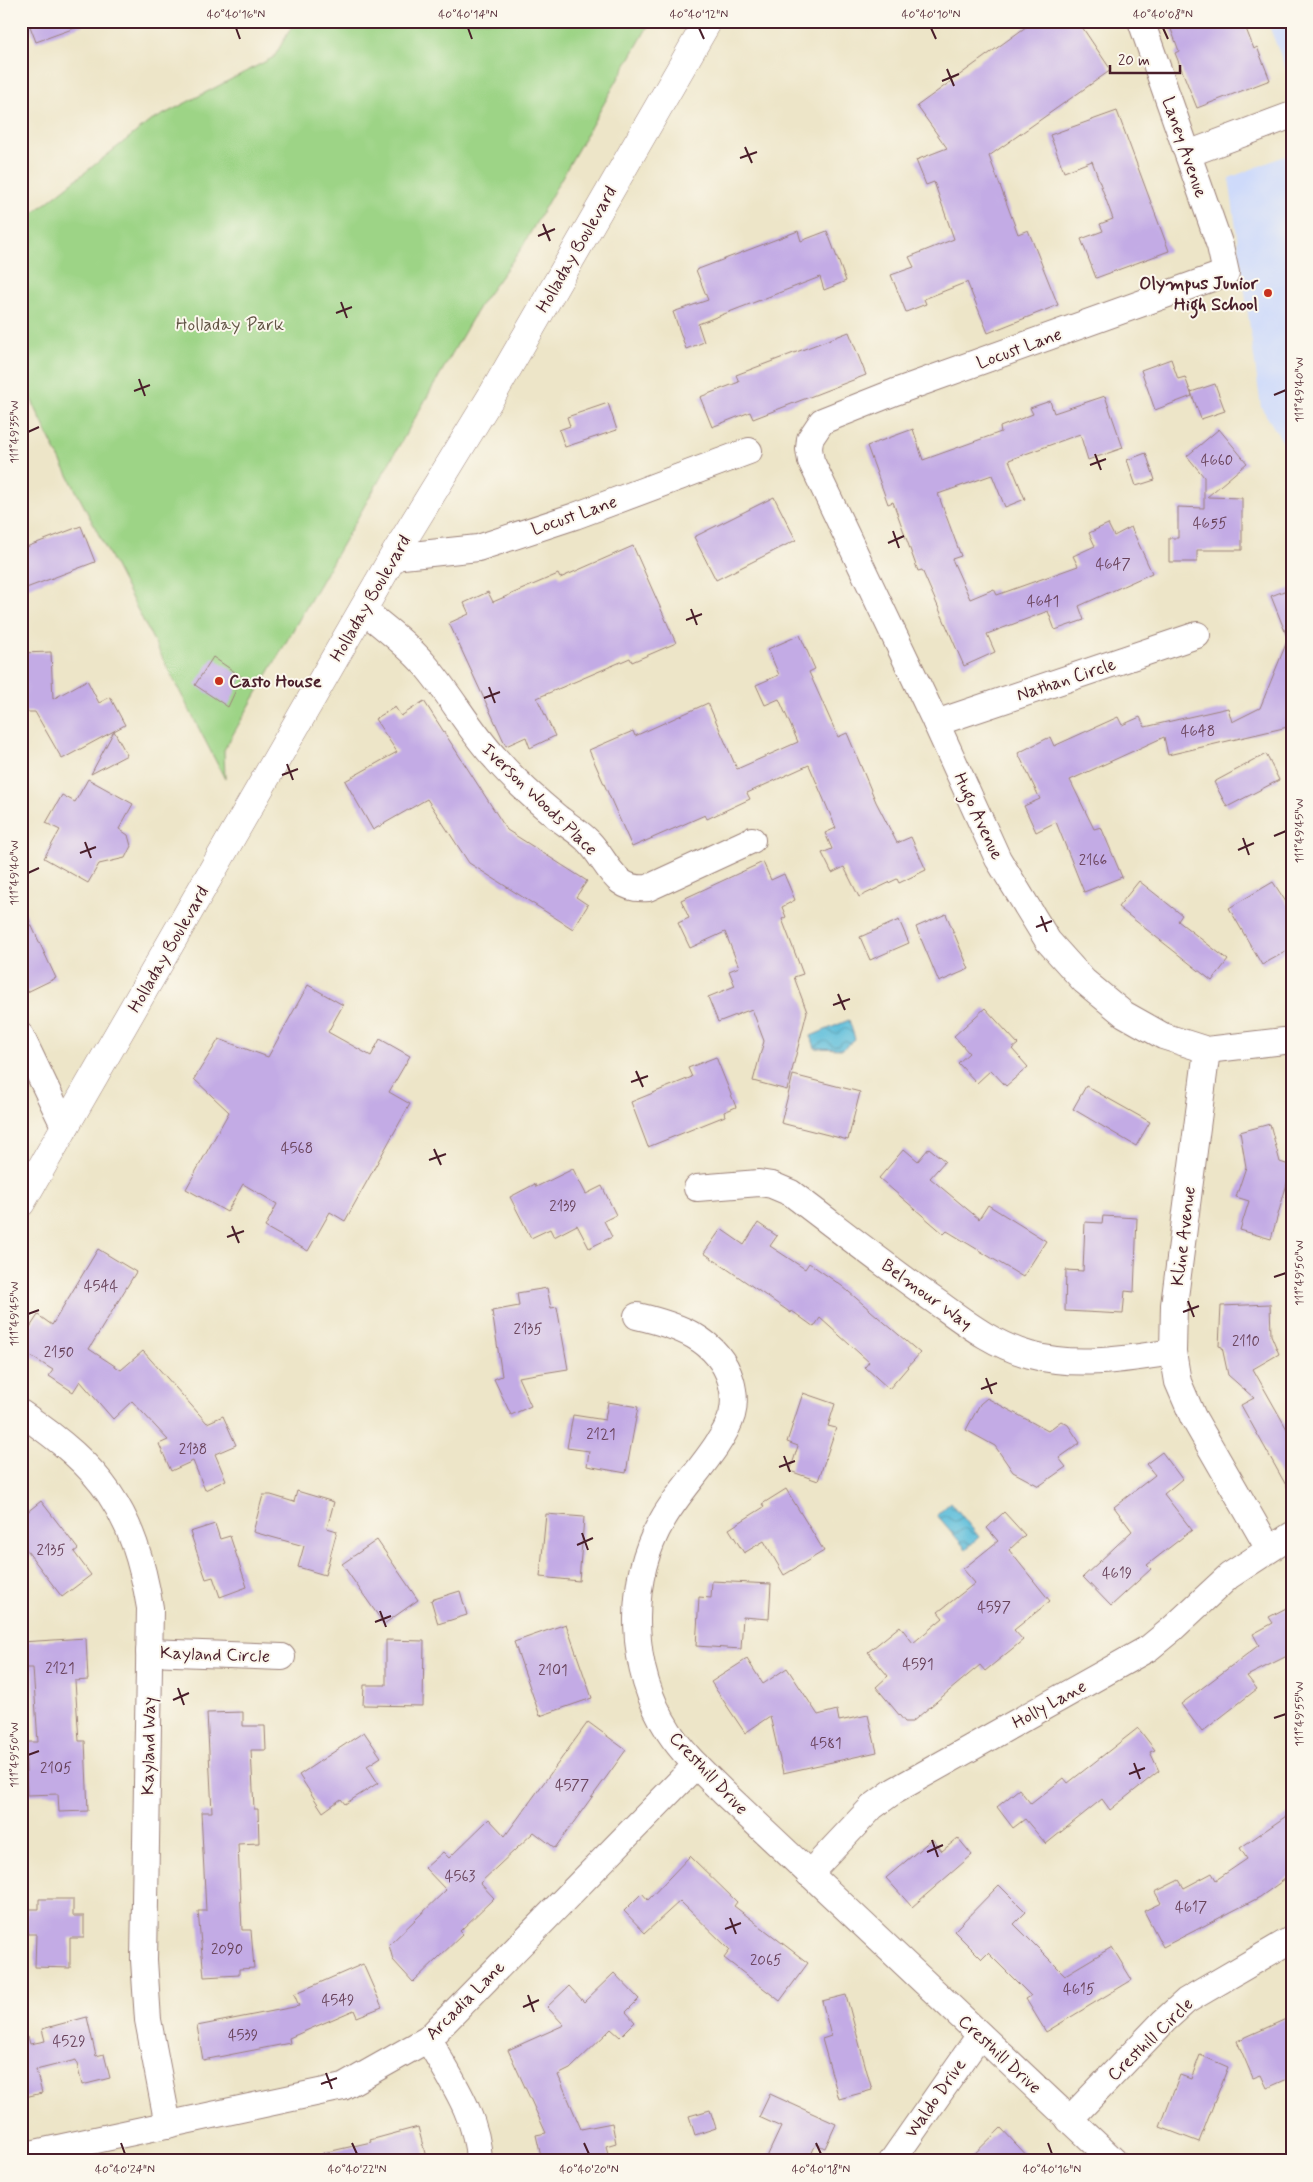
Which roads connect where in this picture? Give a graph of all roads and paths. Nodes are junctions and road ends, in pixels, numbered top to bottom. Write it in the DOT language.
graph roads {
  1 [pos="708,21"];
  2 [pos="1141,21"];
  3 [pos="1292,115"];
  4 [pos="1188,154"];
  5 [pos="1226,273"];
  6 [pos="815,430"];
  7 [pos="749,451"];
  8 [pos="394,556"];
  9 [pos="363,610"];
  10 [pos="1197,635"];
  11 [pos="936,723"];
  12 [pos="752,840"];
  13 [pos="21,1036"];
  14 [pos="1292,1040"];
  15 [pos="1207,1050"];
  16 [pos="65,1128"];
  17 [pos="697,1188"];
  18 [pos="21,1203"];
  19 [pos="637,1316"];
  20 [pos="1173,1352"];
  21 [pos="21,1413"];
  22 [pos="1292,1535"];
  23 [pos="1269,1548"];
  24 [pos="149,1652"];
  25 [pos="282,1657"];
  26 [pos="696,1765"];
  27 [pos="809,1874"];
  28 [pos="1292,1939"];
  29 [pos="980,2035"];
  30 [pos="428,2039"];
  31 [pos="1069,2120"];
  32 [pos="168,2125"];
  33 [pos="21,2156"];
  34 [pos="479,2161"];
  35 [pos="892,2161"];
  36 [pos="1114,2161"];
  1 -- 8 [label="street, Holladay Boulevard"];
  2 -- 4 [label="street, Laney Avenue"];
  3 -- 4 [label="street"];
  4 -- 5 [label="street, Laney Avenue"];
  5 -- 6 [label="street, Locust Lane"];
  6 -- 11 [label="street, Hugo Avenue"];
  7 -- 8 [label="street, Locust Lane"];
  8 -- 9 [label="street, Holladay Boulevard"];
  9 -- 12 [label="street, Iverson Woods Place"];
  9 -- 16 [label="street, Holladay Boulevard"];
  10 -- 11 [label="street, Nathan Circle"];
  11 -- 15 [label="street, Hugo Avenue"];
  13 -- 16 [label="street"];
  14 -- 15 [label="street, Hugo Avenue"];
  15 -- 20 [label="street, Kline Avenue"];
  16 -- 18 [label="street, Holladay Boulevard"];
  17 -- 20 [label="street, Belmour Way"];
  19 -- 26 [label="street, Cresthill Drive"];
  20 -- 23 [label="street, Kline Avenue"];
  21 -- 24 [label="street, Kayland Way"];
  22 -- 23 [label="street, Holly Lane"];
  23 -- 27 [label="street, Holly Lane"];
  24 -- 25 [label="street, Kayland Circle"];
  24 -- 32 [label="street, Kayland Way"];
  26 -- 27 [label="street, Cresthill Drive"];
  26 -- 30 [label="street, Arcadia Lane"];
  27 -- 29 [label="street, Cresthill Drive"];
  28 -- 31 [label="street, Cresthill Circle"];
  29 -- 31 [label="street, Cresthill Drive"];
  29 -- 35 [label="street, Waldo Drive"];
  30 -- 32 [label="street, Arcadia Lane"];
  30 -- 34 [label="street"];
  31 -- 36 [label="street, Cresthill Drive"];
  32 -- 33 [label="street, Arcadia Lane"];
}
